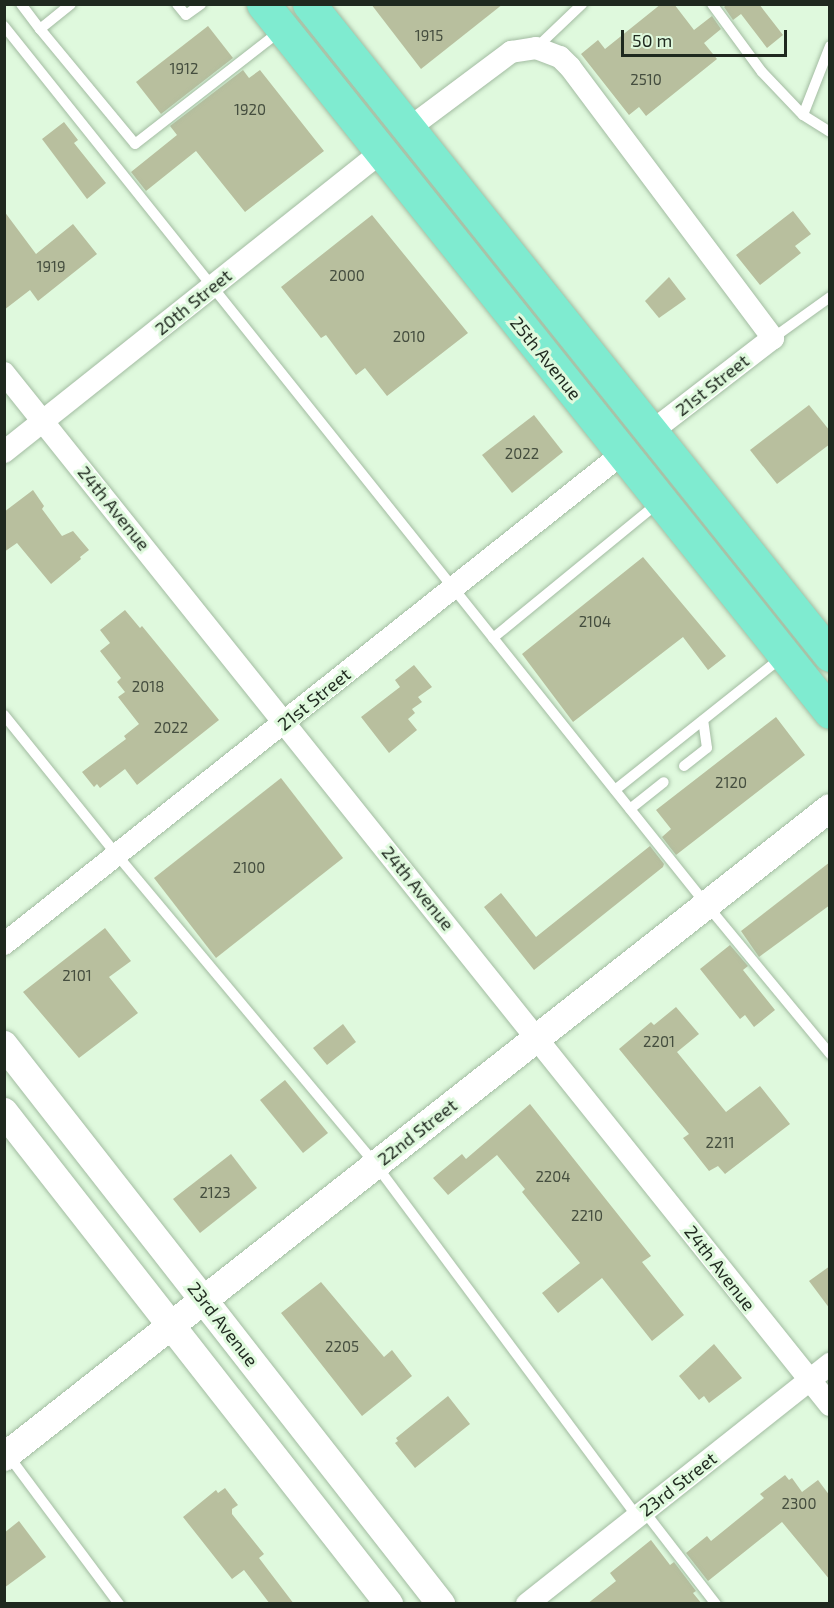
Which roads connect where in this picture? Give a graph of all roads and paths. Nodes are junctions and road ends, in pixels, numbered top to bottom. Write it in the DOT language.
graph roads {
  1 [pos="21,4"];
  2 [pos="71,4"];
  3 [pos="177,4"];
  4 [pos="201,4"];
  5 [pos="309,4"];
  6 [pos="582,4"];
  7 [pos="712,4"];
  8 [pos="273,17"];
  9 [pos="4,26"];
  10 [pos="40,29"];
  11 [pos="830,46"];
  12 [pos="536,48"];
  13 [pos="803,115"];
  14 [pos="408,129"];
  15 [pos="830,132"];
  16 [pos="381,152"];
  17 [pos="213,286"];
  18 [pos="830,297"];
  19 [pos="773,338"];
  20 [pos="4,372"];
  21 [pos="44,421"];
  22 [pos="651,432"];
  23 [pos="4,452"];
  24 [pos="622,453"];
  25 [pos="661,500"];
  26 [pos="453,588"];
  27 [pos="493,638"];
  28 [pos="784,655"];
  29 [pos="830,655"];
  30 [pos="830,712"];
  31 [pos="4,715"];
  32 [pos="703,720"];
  33 [pos="286,721"];
  34 [pos="684,766"];
  35 [pos="664,782"];
  36 [pos="615,790"];
  37 [pos="830,808"];
  38 [pos="630,809"];
  39 [pos="117,855"];
  40 [pos="706,904"];
  41 [pos="4,944"];
  42 [pos="537,1037"];
  43 [pos="4,1045"];
  44 [pos="830,1054"];
  45 [pos="4,1112"];
  46 [pos="376,1165"];
  47 [pos="204,1300"];
  48 [pos="171,1326"];
  49 [pos="830,1364"];
  50 [pos="809,1380"];
  51 [pos="830,1405"];
  52 [pos="6,1456"];
  53 [pos="640,1514"];
  54 [pos="118,1604"];
  55 [pos="389,1604"];
  56 [pos="441,1604"];
  57 [pos="527,1604"];
  58 [pos="716,1604"];
  1 -- 10 [label="lane"];
  2 -- 10 [label="lane"];
  3 -- 4 [label="lane"];
  5 -- 14 [label="main road, 25th Avenue"];
  6 -- 12 [label="lane"];
  7 -- 13 [label="lane"];
  8 -- 10 [label="lane"];
  8 -- 16 [label="main road, 25th Avenue"];
  9 -- 17 [label="lane"];
  11 -- 13 [label="lane"];
  12 -- 14 [label="street"];
  12 -- 19 [label="street"];
  13 -- 15 [label="lane"];
  14 -- 22 [label="main road, 25th Avenue"];
  16 -- 17 [label="street, 20th Street"];
  16 -- 24 [label="main road, 25th Avenue"];
  17 -- 21 [label="street, 20th Street"];
  17 -- 26 [label="lane"];
  18 -- 19 [label="lane"];
  19 -- 22 [label="street, 21st Street"];
  20 -- 21 [label="street, 24th Avenue"];
  21 -- 23 [label="street, 20th Street"];
  21 -- 33 [label="street, 24th Avenue"];
  22 -- 29 [label="main road, 25th Avenue"];
  24 -- 25 [label="main road, 25th Avenue"];
  24 -- 26 [label="street, 21st Street"];
  25 -- 27 [label="lane"];
  25 -- 28 [label="main road, 25th Avenue"];
  26 -- 27 [label="lane"];
  26 -- 33 [label="street, 21st Street"];
  27 -- 36 [label="lane"];
  28 -- 30 [label="main road, 25th Avenue"];
  28 -- 32 [label="lane"];
  31 -- 39 [label="lane"];
  32 -- 34 [label="lane"];
  32 -- 36 [label="lane"];
  33 -- 39 [label="street, 21st Street"];
  33 -- 42 [label="street, 24th Avenue"];
  35 -- 38 [label="lane"];
  36 -- 38 [label="lane"];
  37 -- 40 [label="street, 22nd Street"];
  38 -- 40 [label="lane"];
  39 -- 41 [label="street, 21st Street"];
  39 -- 46 [label="lane"];
  40 -- 42 [label="street, 22nd Street"];
  40 -- 44 [label="lane"];
  42 -- 46 [label="street, 22nd Street"];
  42 -- 50 [label="street, 24th Avenue"];
  43 -- 47 [label="street, 23rd Avenue"];
  45 -- 48 [label="street"];
  46 -- 47 [label="street, 22nd Street"];
  46 -- 53 [label="lane"];
  47 -- 48 [label="street, 22nd Street"];
  47 -- 56 [label="street, 23rd Avenue"];
  48 -- 52 [label="street, 22nd Street"];
  48 -- 55 [label="street"];
  49 -- 50 [label="street, 23rd Street"];
  50 -- 51 [label="street, 24th Avenue"];
  50 -- 53 [label="street, 23rd Street"];
  52 -- 54 [label="lane"];
  53 -- 57 [label="street, 23rd Street"];
  53 -- 58 [label="lane"];
}
